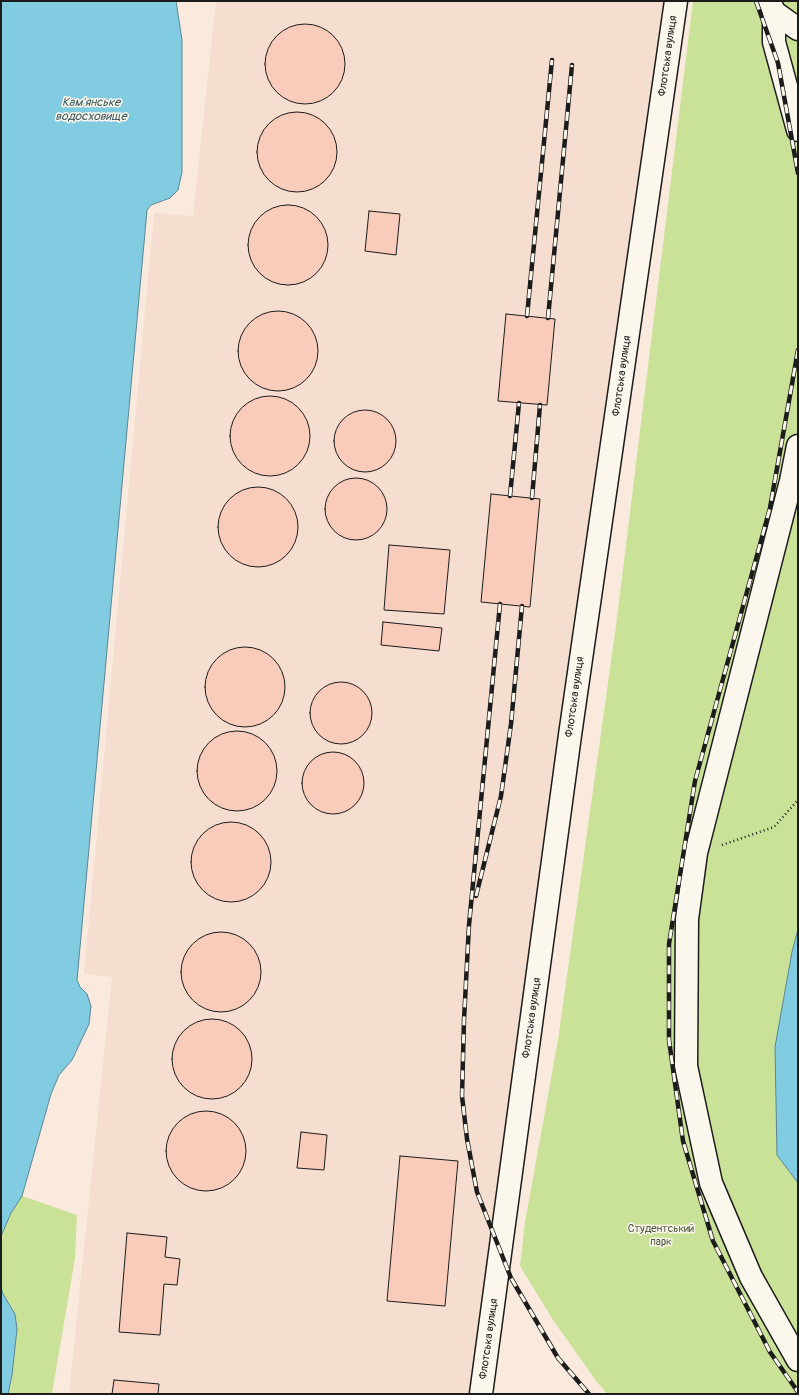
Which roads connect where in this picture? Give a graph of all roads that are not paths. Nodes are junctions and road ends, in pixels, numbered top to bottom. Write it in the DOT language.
graph roads {
  1 [pos="676,1"];
  2 [pos="772,7"];
  3 [pos="798,29"];
  4 [pos="798,130"];
  5 [pos="798,446"];
  6 [pos="798,1360"];
  7 [pos="481,1394"];
  1 -- 7 [label="street, Флотська вулиця"];
  2 -- 3 [label="street"];
  2 -- 4 [label="street"];
  5 -- 6 [label="street"];
}
